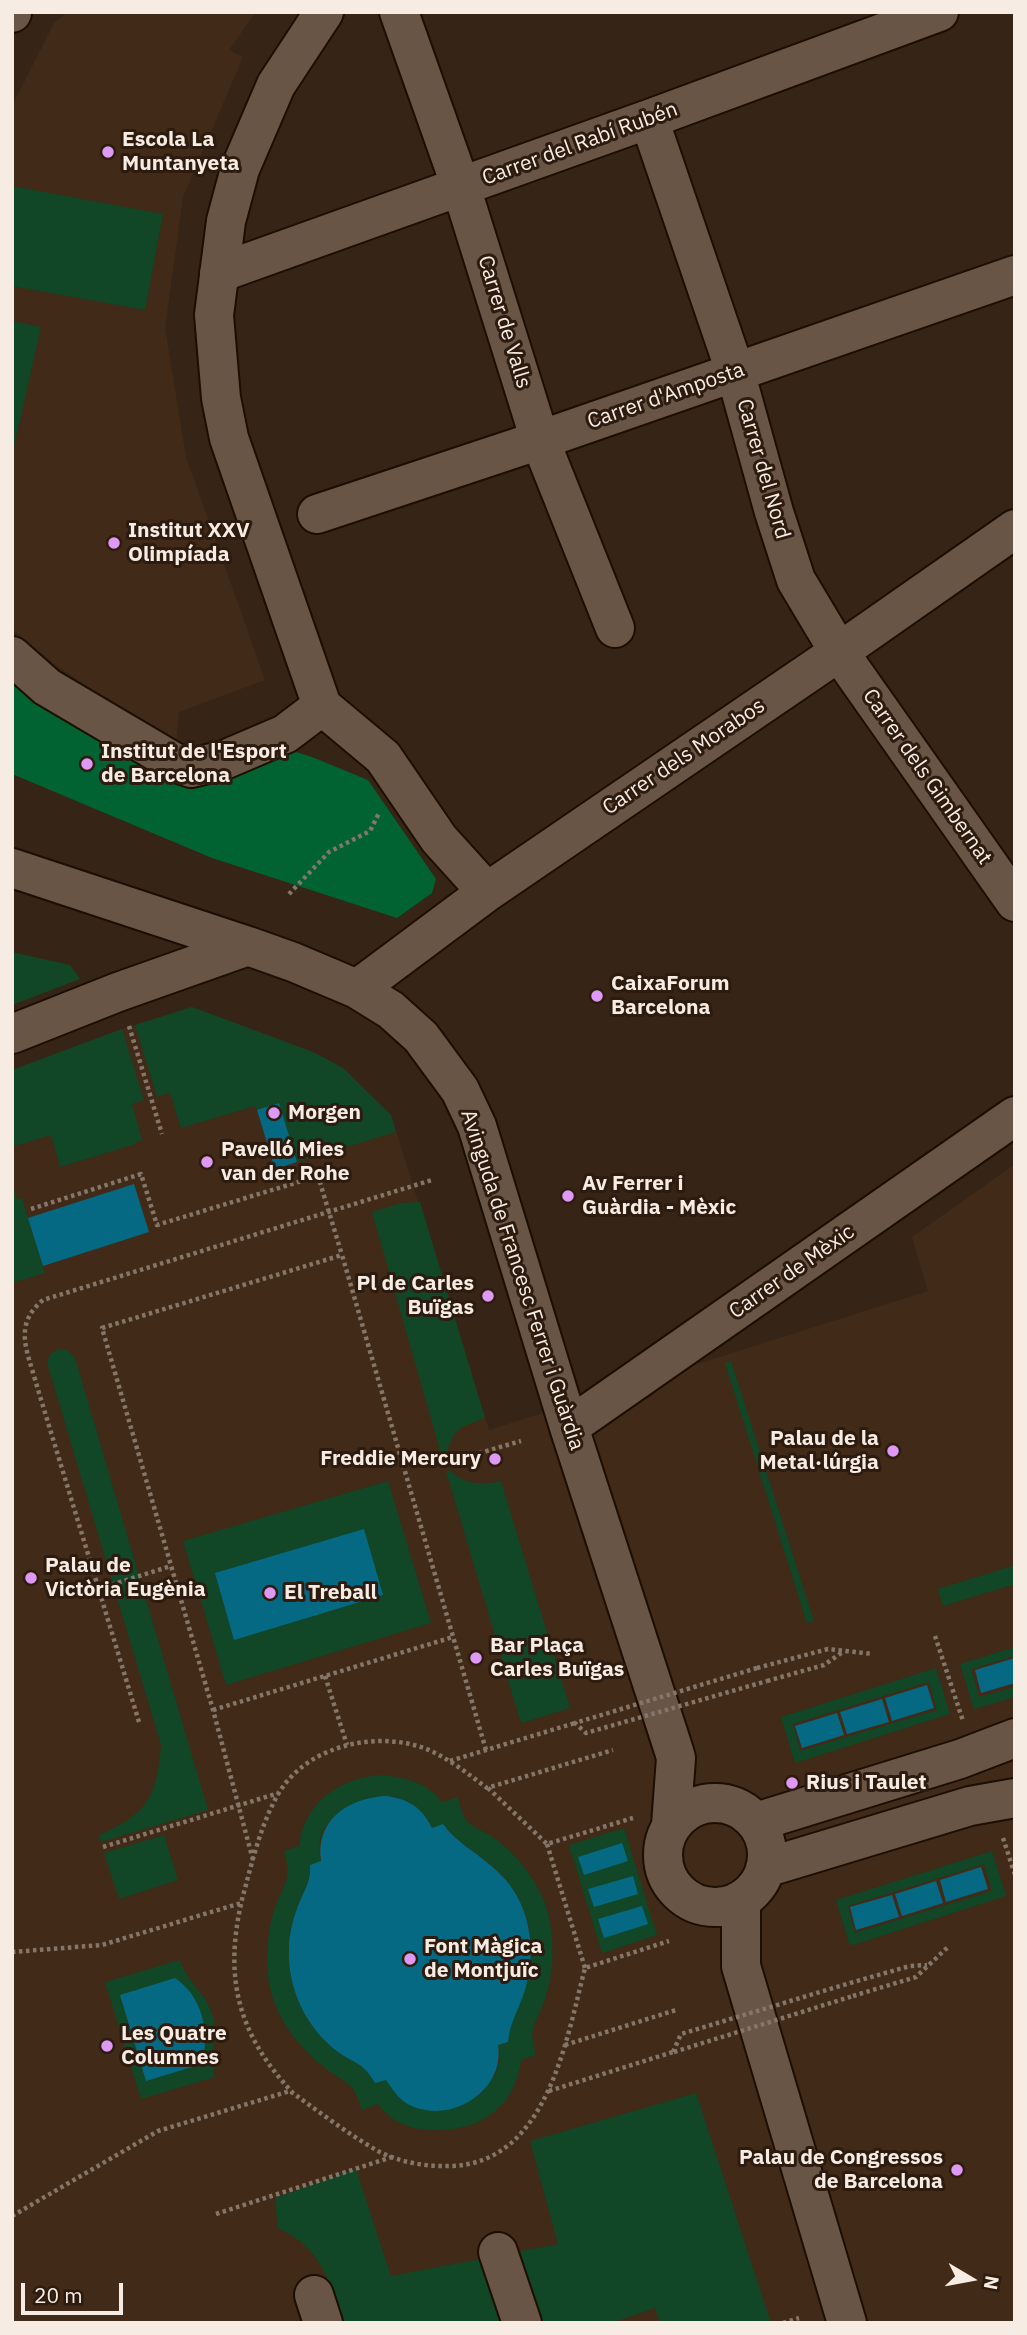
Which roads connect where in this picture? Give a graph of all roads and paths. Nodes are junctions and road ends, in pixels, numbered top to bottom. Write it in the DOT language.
graph roads {
  1 [pos="324,12"];
  2 [pos="399,12"];
  3 [pos="939,12"];
  4 [pos="649,119"];
  5 [pos="461,187"];
  6 [pos="219,273"];
  7 [pos="1015,275"];
  8 [pos="736,371"];
  9 [pos="540,440"];
  10 [pos="317,514"];
  11 [pos="1015,529"];
  12 [pos="615,628"];
  13 [pos="839,652"];
  14 [pos="12,656"];
  15 [pos="322,706"];
  16 [pos="383,806"];
  17 [pos="12,868"];
  18 [pos="487,892"];
  19 [pos="289,894"];
  20 [pos="1015,902"];
  21 [pos="248,946"];
  22 [pos="357,989"];
  23 [pos="12,1034"];
  24 [pos="131,1034"];
  25 [pos="1015,1116"];
  26 [pos="162,1134"];
  27 [pos="432,1180"];
  28 [pos="31,1209"];
  29 [pos="329,1213"];
  30 [pos="342,1255"];
  31 [pos="569,1427"];
  32 [pos="521,1441"];
  33 [pos="445,1463"];
  34 [pos="171,1566"];
  35 [pos="98,1589"];
  36 [pos="935,1636"];
  37 [pos="453,1637"];
  38 [pos="845,1651"];
  39 [pos="873,1654"];
  40 [pos="325,1676"];
  41 [pos="213,1710"];
  42 [pos="139,1722"];
  43 [pos="575,1723"];
  44 [pos="964,1723"];
  45 [pos="1015,1738"];
  46 [pos="347,1745"];
  47 [pos="486,1749"];
  48 [pos="613,1750"];
  49 [pos="676,1758"];
  50 [pos="450,1761"];
  51 [pos="487,1788"];
  52 [pos="279,1793"];
  53 [pos="1015,1798"];
  54 [pos="713,1802"];
  55 [pos="238,1805"];
  56 [pos="633,1818"];
  57 [pos="756,1822"];
  58 [pos="671,1825"];
  59 [pos="1003,1838"];
  60 [pos="547,1844"];
  61 [pos="103,1847"];
  62 [pos="253,1860"];
  63 [pos="765,1868"];
  64 [pos="1015,1875"];
  65 [pos="741,1900"];
  66 [pos="241,1903"];
  67 [pos="701,1906"];
  68 [pos="670,1941"];
  69 [pos="948,1947"];
  70 [pos="12,1952"];
  71 [pos="928,1965"];
  72 [pos="741,1966"];
  73 [pos="585,1968"];
  74 [pos="676,2010"];
  75 [pos="565,2045"];
  76 [pos="673,2052"];
  77 [pos="549,2091"];
  78 [pos="293,2093"];
  79 [pos="393,2156"];
  80 [pos="216,2214"];
  81 [pos="12,2216"];
  82 [pos="498,2252"];
  83 [pos="799,2318"];
  84 [pos="522,2323"];
  85 [pos="783,2323"];
  86 [pos="847,2323"];
  1 -- 6 [label="street"];
  2 -- 5 [label="street, Carrer de Valls"];
  3 -- 4 [label="street, Carrer del Rabí Rubén"];
  4 -- 5 [label="street, Carrer del Rabí Rubén"];
  4 -- 8 [label="street, Carrer del Nord"];
  5 -- 6 [label="street, Carrer del Rabí Rubén"];
  5 -- 9 [label="street, Carrer de Valls"];
  6 -- 15 [label="street"];
  7 -- 8 [label="street, Carrer d'Amposta"];
  8 -- 9 [label="street, Carrer d'Amposta"];
  8 -- 13 [label="street, Carrer del Nord"];
  9 -- 10 [label="street, Carrer d'Amposta"];
  9 -- 12 [label="street, Carrer de Valls"];
  11 -- 13 [label="street, Carrer dels Morabos"];
  13 -- 18 [label="street, Carrer dels Morabos"];
  13 -- 20 [label="street, Carrer dels Gimbernat"];
  14 -- 15 [label="street"];
  15 -- 18 [label="street"];
  16 -- 19 [label="path"];
  17 -- 21 [label="street, Avinguda de Francesc Ferrer i Guàrdia"];
  18 -- 22 [label="street, Carrer dels Morabos"];
  21 -- 22 [label="street, Avinguda de Francesc Ferrer i Guàrdia"];
  21 -- 23 [label="street"];
  22 -- 31 [label="street, Avinguda de Francesc Ferrer i Guàrdia"];
  24 -- 26 [label="path"];
  25 -- 31 [label="street, Carrer de Mèxic"];
  27 -- 29 [label="path"];
  28 -- 29 [label="path"];
  29 -- 30 [label="path"];
  29 -- 35 [label="path"];
  30 -- 34 [label="path"];
  30 -- 37 [label="path"];
  31 -- 49 [label="street, Avinguda de Francesc Ferrer i Guàrdia"];
  32 -- 33 [label="path"];
  34 -- 35 [label="path"];
  34 -- 41 [label="path"];
  35 -- 42 [label="path"];
  36 -- 44 [label="path"];
  37 -- 40 [label="path"];
  37 -- 47 [label="path"];
  38 -- 39 [label="path"];
  38 -- 43 [label="path, bridge"];
  38 -- 43 [label="path, bridge"];
  40 -- 41 [label="path"];
  40 -- 46 [label="path"];
  41 -- 55 [label="path"];
  43 -- 47 [label="path"];
  45 -- 57 [label="street"];
  46 -- 50 [label="path"];
  46 -- 52 [label="path"];
  47 -- 50 [label="path"];
  48 -- 51 [label="path"];
  49 -- 54 [label="street, Avinguda de Francesc Ferrer i Guàrdia"];
  49 -- 58 [label="street, Avinguda de Francesc Ferrer i Guàrdia"];
  50 -- 51 [label="path"];
  51 -- 60 [label="path"];
  52 -- 55 [label="path"];
  52 -- 62 [label="path"];
  53 -- 63 [label="street"];
  54 -- 57 [label="street"];
  54 -- 58 [label="street"];
  55 -- 61 [label="path"];
  55 -- 62 [label="path"];
  56 -- 60 [label="path"];
  57 -- 63 [label="street"];
  58 -- 67 [label="street"];
  59 -- 64 [label="path"];
  60 -- 73 [label="path"];
  62 -- 66 [label="path"];
  63 -- 65 [label="street"];
  65 -- 67 [label="street"];
  65 -- 72 [label="street"];
  66 -- 70 [label="path"];
  66 -- 78 [label="path"];
  67 -- 72 [label="street"];
  68 -- 73 [label="path"];
  69 -- 71 [label="path"];
  71 -- 76 [label="path, bridge"];
  71 -- 76 [label="path, bridge"];
  72 -- 86 [label="street"];
  73 -- 75 [label="path"];
  74 -- 75 [label="path"];
  75 -- 77 [label="path"];
  76 -- 77 [label="path"];
  77 -- 79 [label="path"];
  78 -- 79 [label="path"];
  78 -- 81 [label="path"];
  79 -- 80 [label="path"];
  82 -- 84 [label="street"];
  83 -- 85 [label="path"];
}
